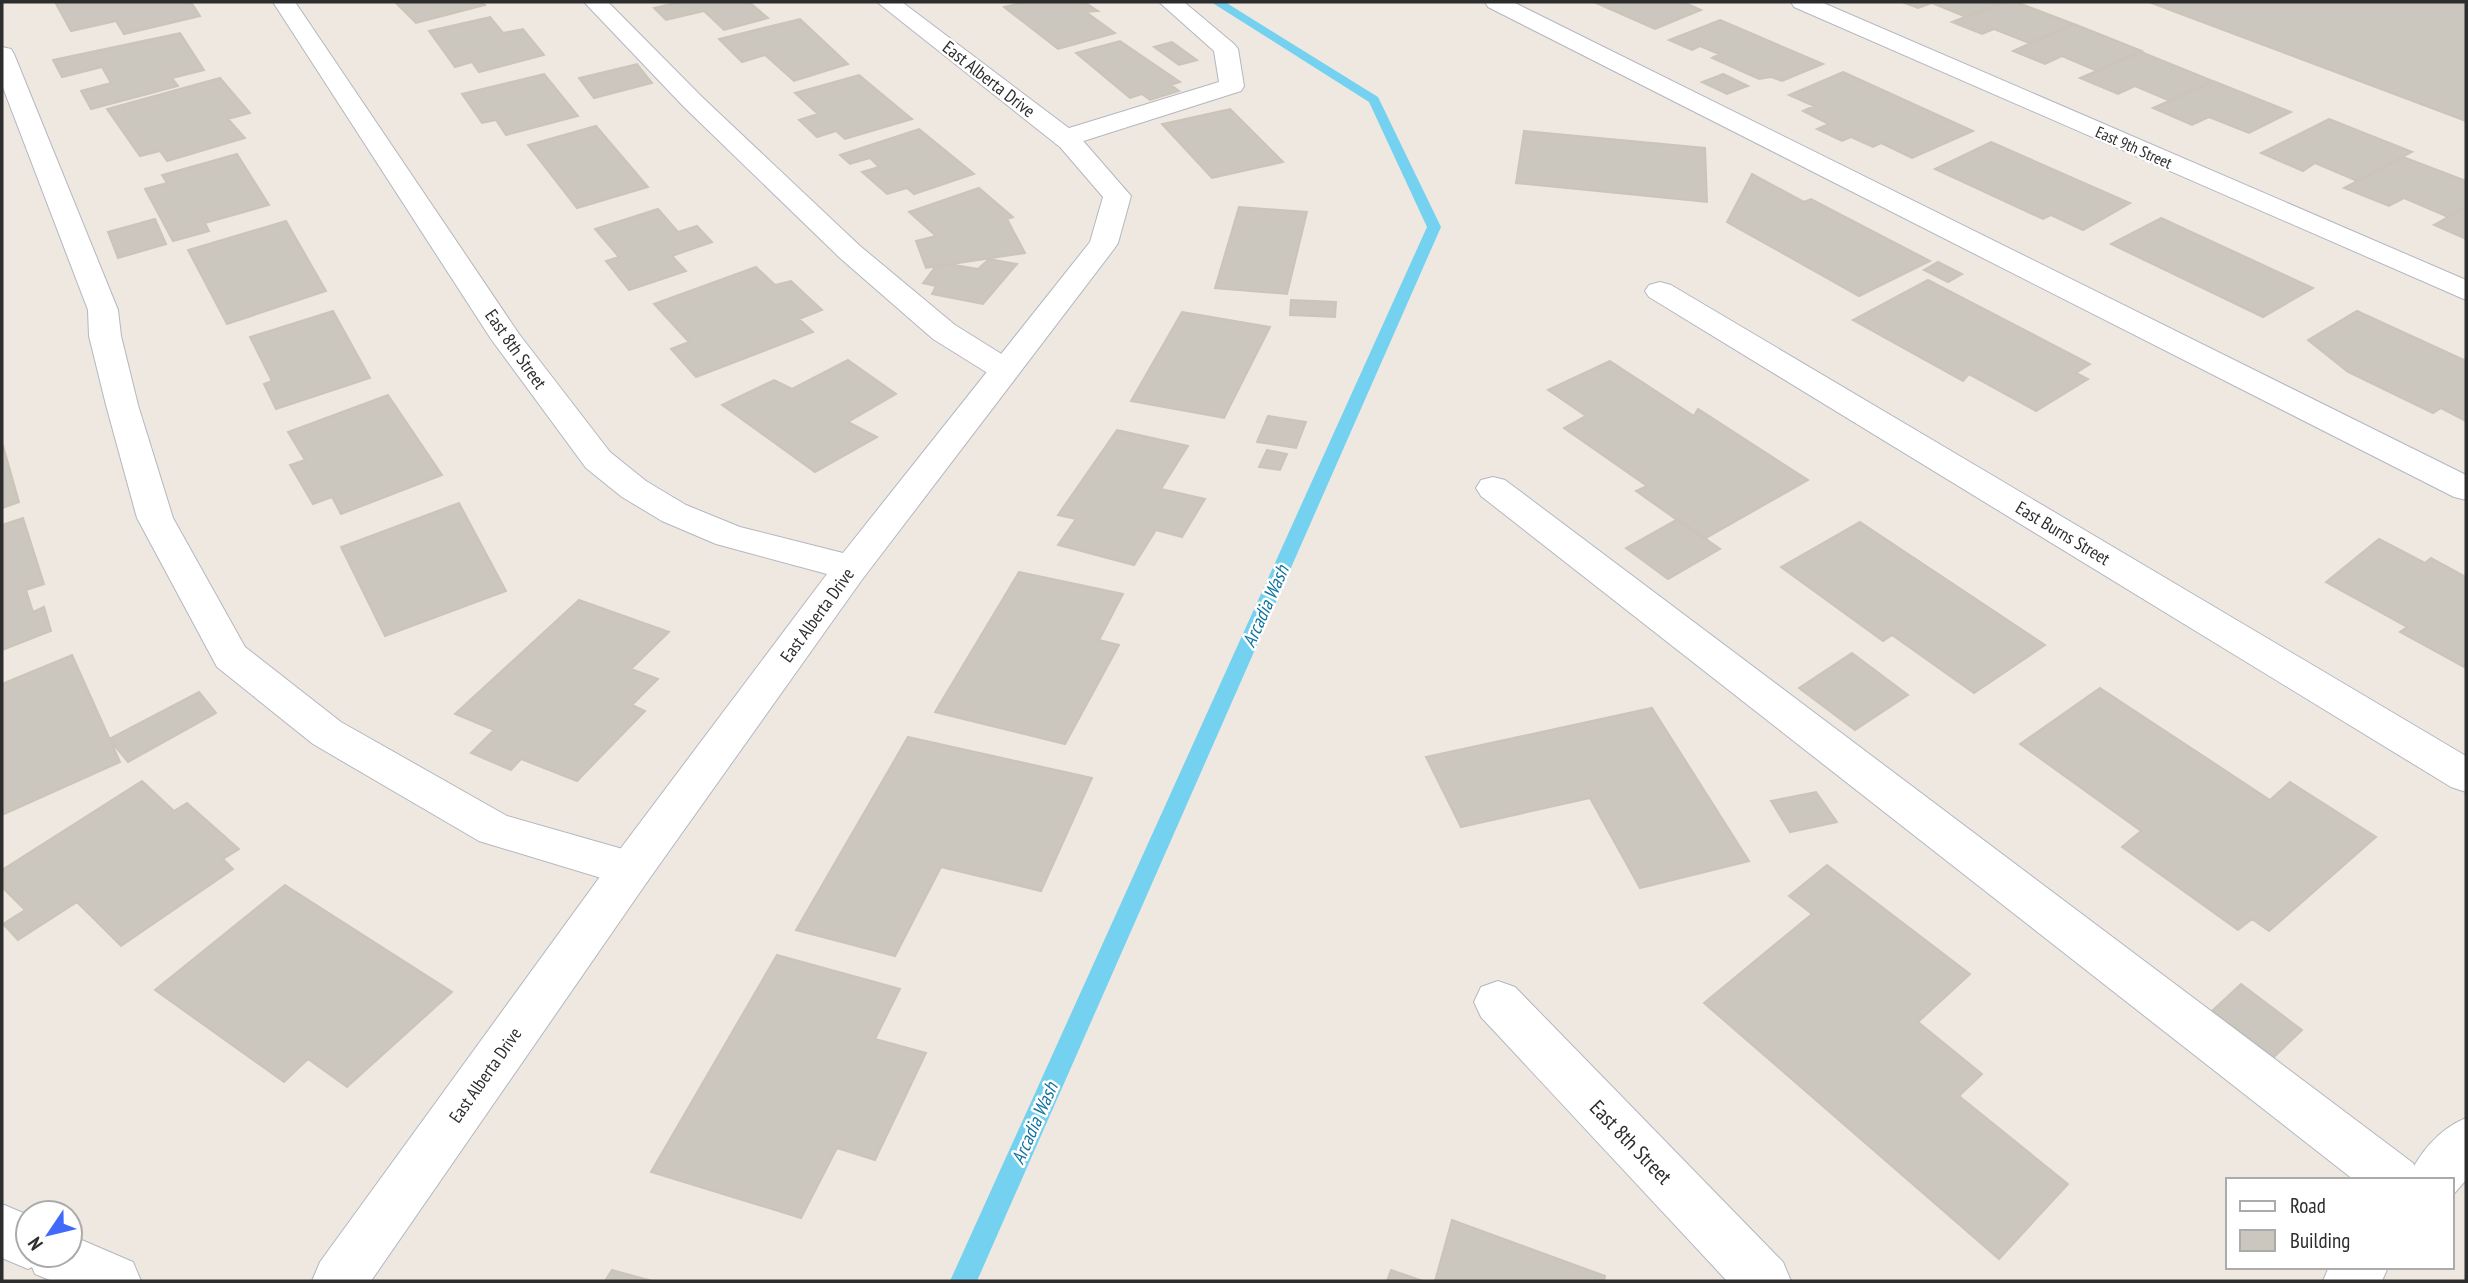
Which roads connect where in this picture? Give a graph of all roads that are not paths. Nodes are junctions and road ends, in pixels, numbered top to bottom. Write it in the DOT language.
graph roads {
  1 [pos="284,2"];
  2 [pos="595,2"];
  3 [pos="888,2"];
  4 [pos="1170,2"];
  5 [pos="1496,2"];
  6 [pos="1802,2"];
  7 [pos="2,54"];
  8 [pos="1065,138"];
  9 [pos="1660,291"];
  10 [pos="2466,292"];
  11 [pos="1005,369"];
  12 [pos="1493,488"];
  13 [pos="2466,489"];
  14 [pos="852,568"];
  15 [pos="2466,776"];
  16 [pos="631,869"];
  17 [pos="1498,1002"];
  18 [pos="2466,1142"];
  19 [pos="2392,1178"];
  20 [pos="2435,1178"];
  21 [pos="84,1268"];
  22 [pos="114,1281"];
  23 [pos="339,1281"];
  24 [pos="1764,1281"];
  1 -- 14 [label="street, East 8th Street"];
  2 -- 11 [label="street"];
  3 -- 8 [label="street, East Alberta Drive"];
  4 -- 8 [label="street"];
  5 -- 13 [label="street"];
  6 -- 10 [label="street, East 9th Street"];
  7 -- 16 [label="street"];
  8 -- 11 [label="street, East Alberta Drive"];
  9 -- 15 [label="street, East Burns Street"];
  11 -- 14 [label="street, East Alberta Drive"];
  12 -- 19 [label="street"];
  14 -- 16 [label="street, East Alberta Drive"];
  16 -- 23 [label="street, East Alberta Drive"];
  17 -- 24 [label="street, East 8th Street"];
  18 -- 20 [label="street"];
  21 -- 22 [label="street"];
}
